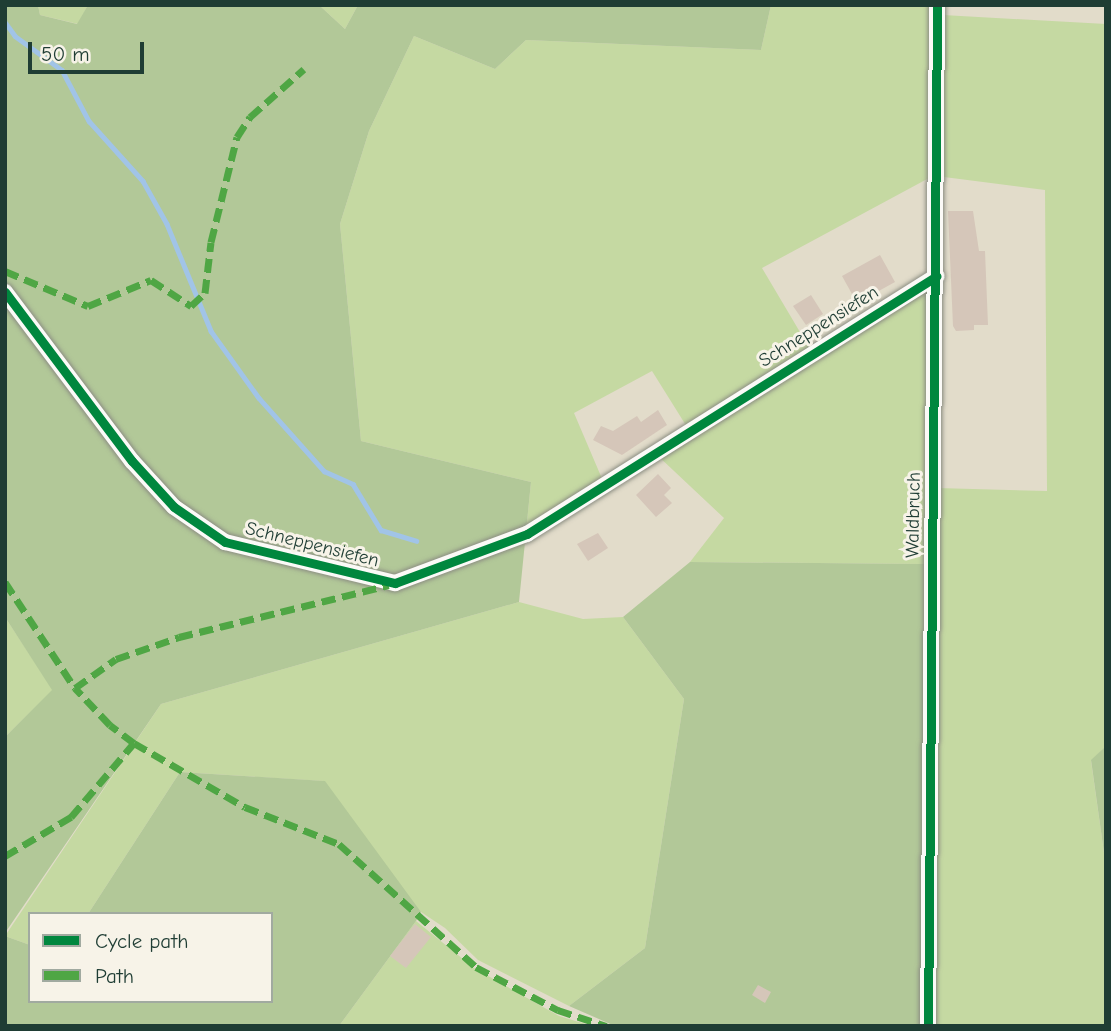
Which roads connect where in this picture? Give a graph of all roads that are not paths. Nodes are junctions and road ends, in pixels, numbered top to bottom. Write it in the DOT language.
graph roads {
  1 [pos="937,5"];
  2 [pos="936,276"];
  3 [pos="5,292"];
  4 [pos="928,1026"];
  1 -- 2 [label="street, Waldbruch"];
  2 -- 3 [label="street, Schneppensiefen"];
  2 -- 4 [label="street, Waldbruch"];
}
